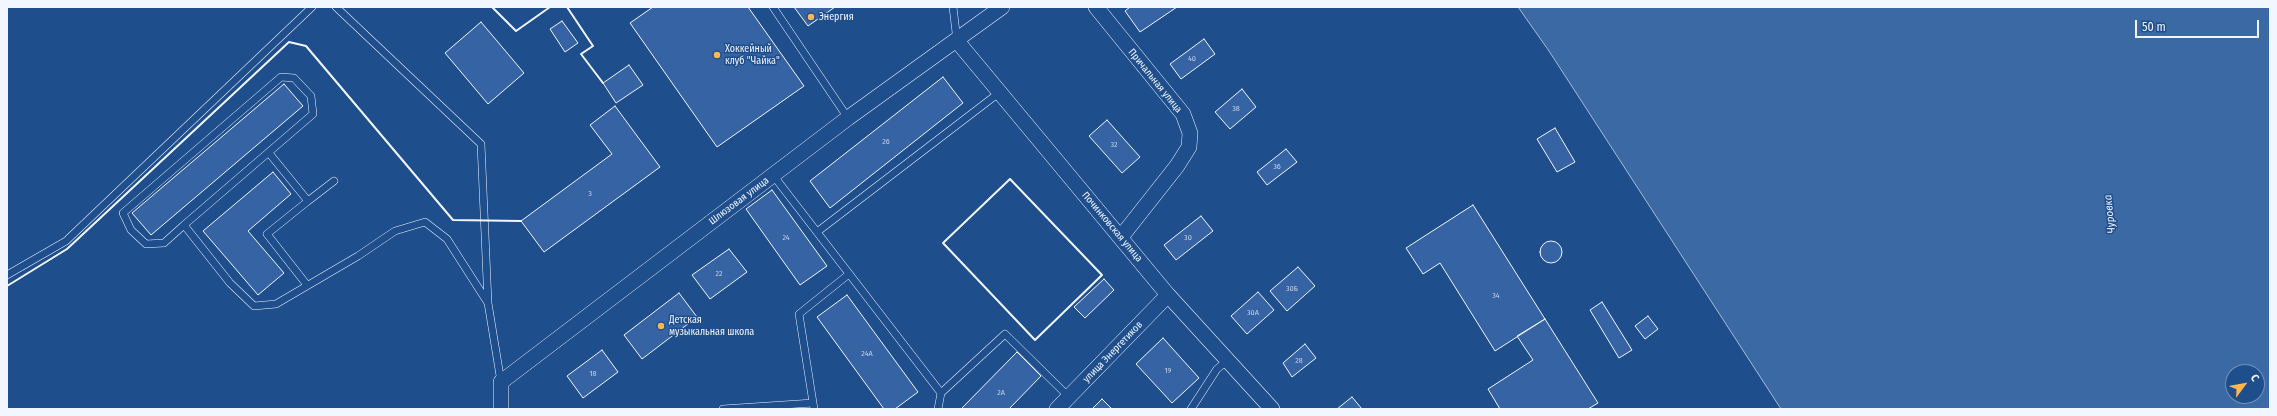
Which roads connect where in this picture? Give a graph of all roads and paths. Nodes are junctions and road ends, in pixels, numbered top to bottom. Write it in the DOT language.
graph roads {
  1 [pos="312,7"];
  2 [pos="336,7"];
  3 [pos="773,7"];
  4 [pos="953,7"];
  5 [pos="1002,7"];
  6 [pos="1096,7"];
  7 [pos="957,41"];
  8 [pos="1000,92"];
  9 [pos="848,118"];
  10 [pos="269,153"];
  11 [pos="773,175"];
  12 [pos="334,181"];
  13 [pos="308,201"];
  14 [pos="184,225"];
  15 [pos="817,232"];
  16 [pos="1121,237"];
  17 [pos="850,274"];
  18 [pos="7,275"];
  19 [pos="307,285"];
  20 [pos="1168,295"];
  21 [pos="488,303"];
  22 [pos="1228,360"];
  23 [pos="501,382"];
  24 [pos="941,393"];
  25 [pos="1069,397"];
  26 [pos="814,406"];
  27 [pos="501,409"];
  28 [pos="723,409"];
  29 [pos="938,409"];
  30 [pos="1057,409"];
  31 [pos="1191,409"];
  32 [pos="1272,409"];
  1 -- 18 [label="lane"];
  2 -- 21 [label="lane"];
  3 -- 9 [label="lane"];
  4 -- 7 [label="lane"];
  5 -- 7 [label="street, Шлюзовая улица"];
  6 -- 16 [label="street, Причальная улица"];
  7 -- 8 [label="street, Починковская улица"];
  7 -- 9 [label="street, Шлюзовая улица"];
  8 -- 15 [label="lane"];
  8 -- 16 [label="street, Починковская улица"];
  9 -- 11 [label="street, Шлюзовая улица"];
  10 -- 13 [label="lane"];
  10 -- 14 [label="lane"];
  10 -- 14 [label="lane"];
  11 -- 15 [label="lane"];
  11 -- 23 [label="street, Шлюзовая улица"];
  12 -- 13 [label="lane"];
  13 -- 19 [label="lane"];
  14 -- 19 [label="lane"];
  15 -- 17 [label="lane"];
  16 -- 20 [label="street, Починковская улица"];
  17 -- 24 [label="lane"];
  17 -- 26 [label="lane"];
  19 -- 21 [label="lane"];
  20 -- 22 [label="street, Починковская улица"];
  20 -- 25 [label="street, улица Энергетиков"];
  21 -- 23 [label="lane"];
  22 -- 31 [label="lane"];
  22 -- 32 [label="street, Починковская улица"];
  23 -- 27 [label="street"];
  24 -- 25 [label="lane"];
  24 -- 29 [label="lane"];
  25 -- 30 [label="street, улица Энергетиков"];
  26 -- 28 [label="lane"];
}
